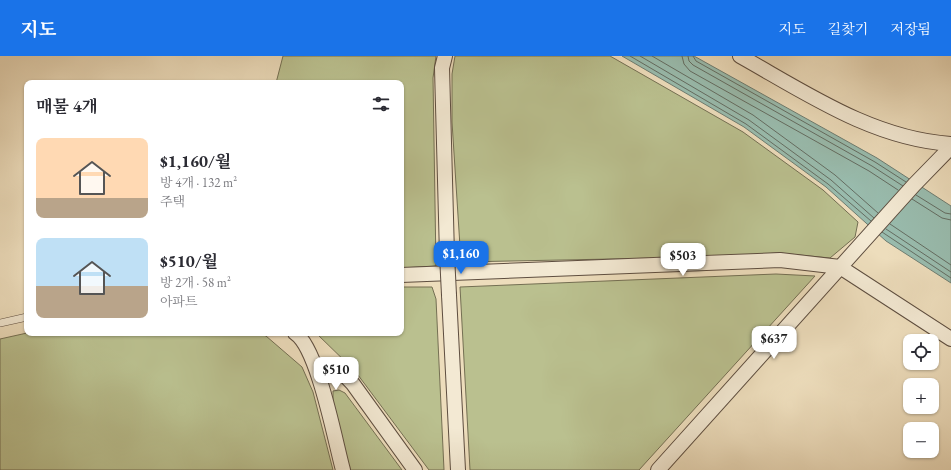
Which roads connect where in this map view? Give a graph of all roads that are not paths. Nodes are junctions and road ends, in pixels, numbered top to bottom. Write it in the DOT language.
graph roads {
  1 [pos="445,56"];
  2 [pos="740,56"];
  3 [pos="951,145"];
  4 [pos="840,267"];
  5 [pos="404,275"];
  6 [pos="24,318"];
  7 [pos="0,323"];
  8 [pos="299,336"];
  9 [pos="951,339"];
  10 [pos="317,369"];
  11 [pos="343,470"];
  12 [pos="414,470"];
  13 [pos="458,470"];
  14 [pos="658,470"];
  1 -- 13 [label="street, bridge"];
  2 -- 3 [label="street"];
  3 -- 4 [label="street"];
  4 -- 5 [label="street"];
  4 -- 9 [label="street"];
  4 -- 14 [label="street"];
  6 -- 7 [label="lane"];
  8 -- 10 [label="street"];
  10 -- 11 [label="street"];
  10 -- 12 [label="street"];
}
